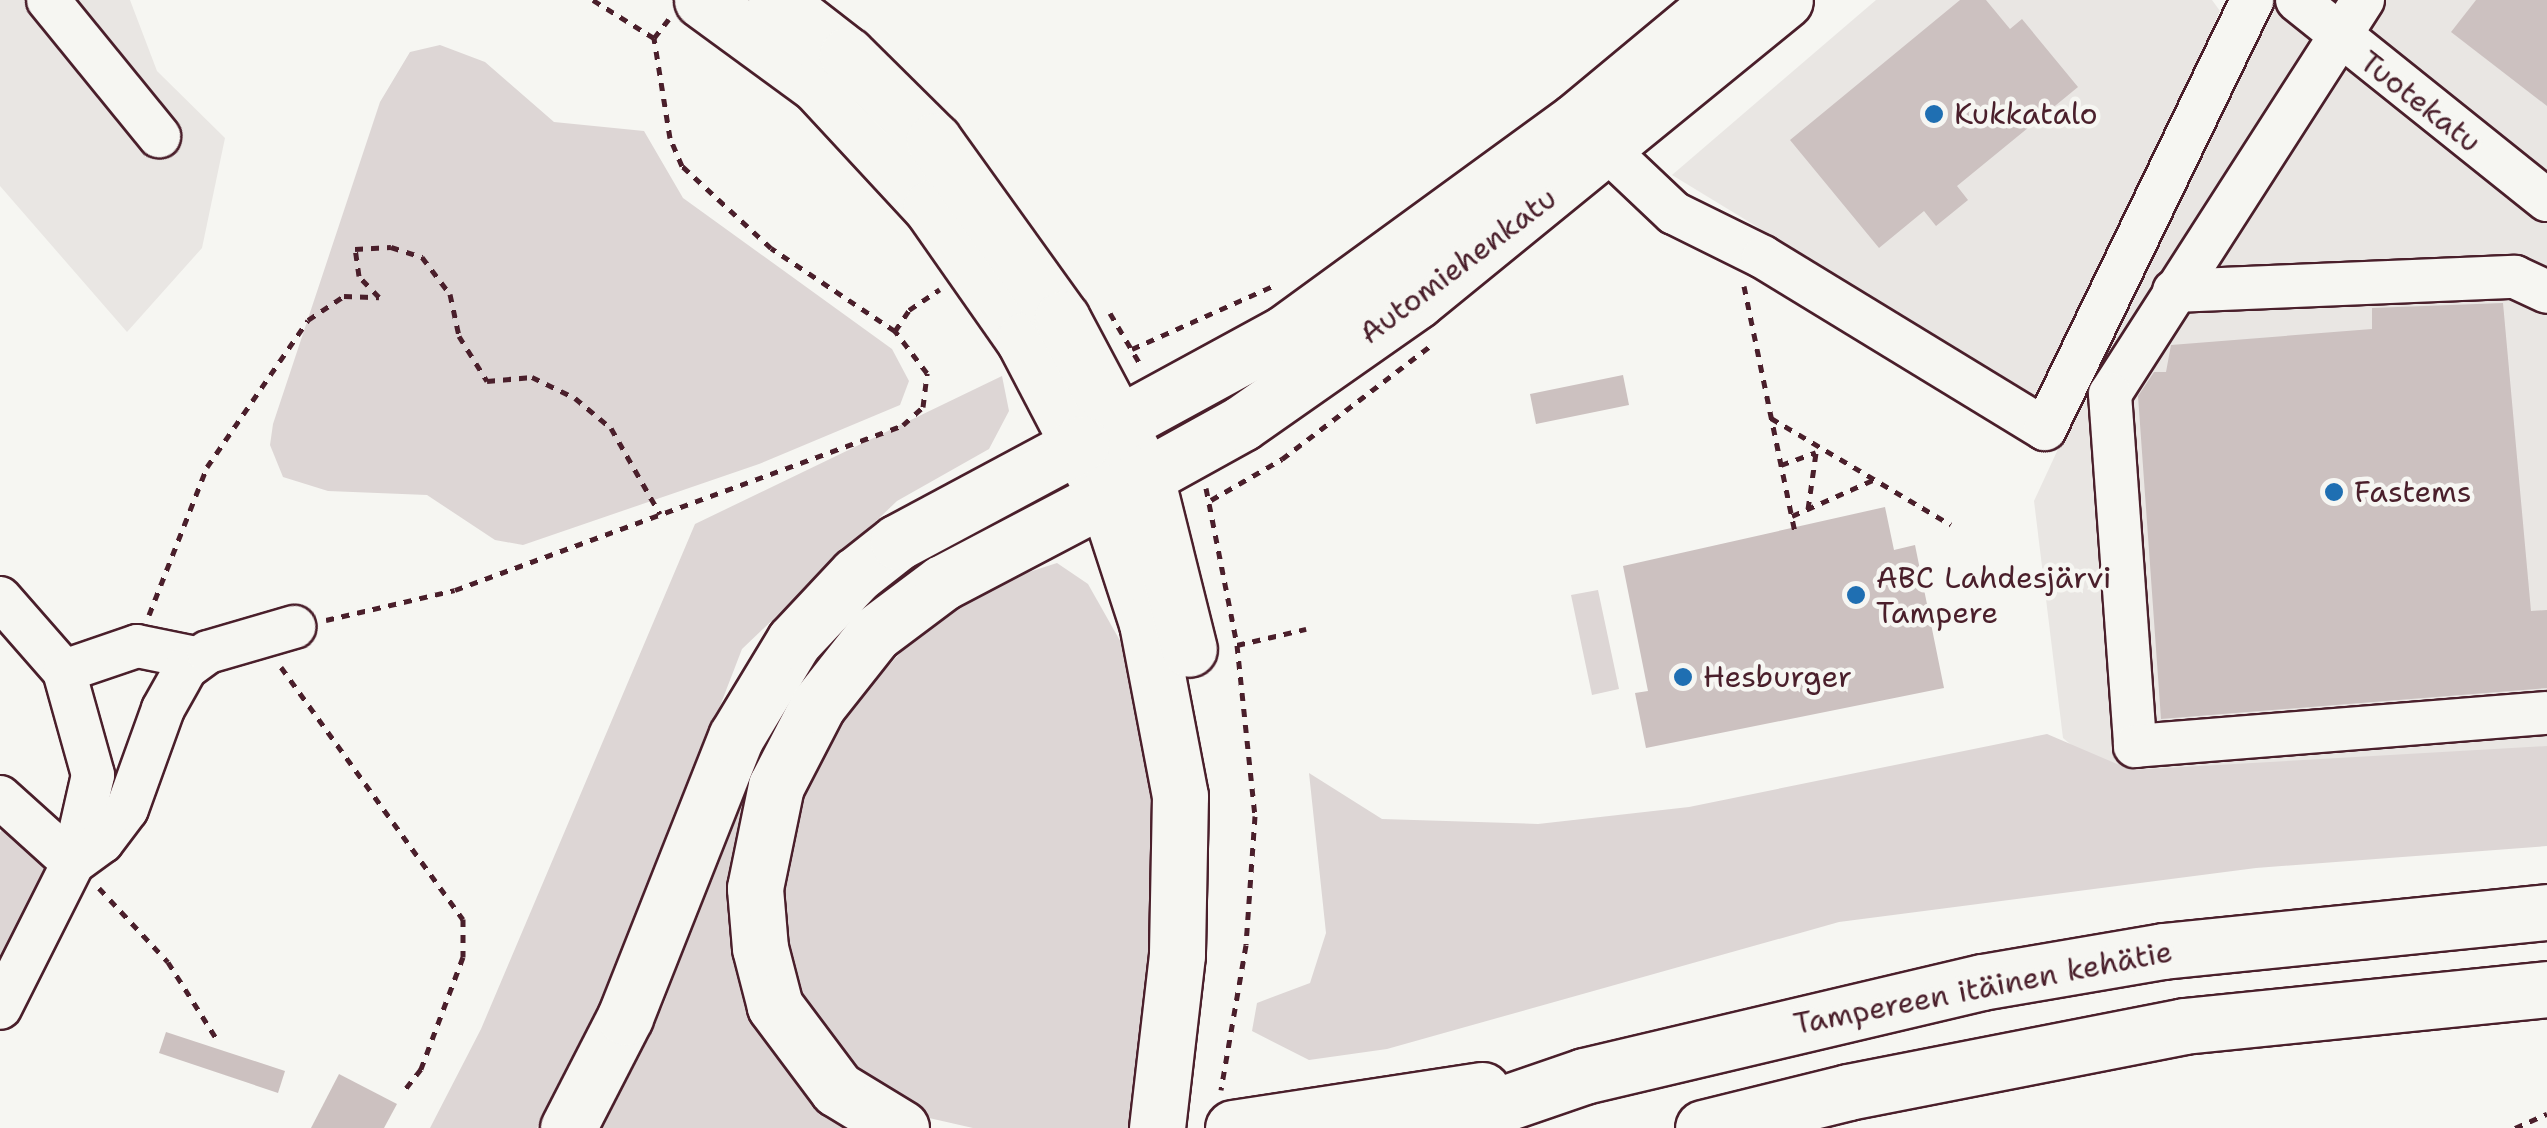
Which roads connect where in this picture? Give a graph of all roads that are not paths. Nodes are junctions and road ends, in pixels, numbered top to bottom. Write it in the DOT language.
graph roads {
  1 [pos="48,0"];
  2 [pos="702,0"];
  3 [pos="776,0"];
  4 [pos="1721,0"];
  5 [pos="1785,0"];
  6 [pos="2252,0"];
  7 [pos="2297,0"];
  8 [pos="2363,0"];
  9 [pos="2335,36"];
  10 [pos="159,136"];
  11 [pos="1592,136"];
  12 [pos="2547,200"];
  13 [pos="2174,291"];
  14 [pos="2547,292"];
  15 [pos="1101,434"];
  16 [pos="1126,487"];
  17 [pos="0,598"];
  18 [pos="294,627"];
  19 [pos="196,658"];
  20 [pos="64,671"];
  21 [pos="2547,713"];
  22 [pos="0,797"];
  23 [pos="73,863"];
  24 [pos="2547,912"];
  25 [pos="2547,989"];
  26 [pos="0,1008"];
  27 [pos="1198,1059"];
  28 [pos="1584,1076"];
  29 [pos="568,1128"];
  30 [pos="901,1128"];
  31 [pos="1157,1128"];
  32 [pos="1188,1128"];
  33 [pos="1233,1128"];
  34 [pos="1432,1128"];
  35 [pos="1703,1128"];
  1 -- 10 [label="street"];
  2 -- 15 [label="main road"];
  3 -- 15 [label="main road"];
  4 -- 11 [label="main road, Automiehenkatu"];
  5 -- 11 [label="main road, Automiehenkatu"];
  6 -- 11 [label="street"];
  7 -- 9 [label="street, Tuotekatu"];
  8 -- 9 [label="street"];
  9 -- 12 [label="street, Tuotekatu"];
  9 -- 13 [label="street"];
  11 -- 15 [label="main road, Automiehenkatu"];
  11 -- 16 [label="main road, Automiehenkatu"];
  13 -- 14 [label="street"];
  13 -- 21 [label="street"];
  15 -- 16 [label="main road"];
  15 -- 29 [label="main road, Automiehenkatu"];
  16 -- 27 [label="main road"];
  16 -- 30 [label="main road, Automiehenkatu"];
  17 -- 20 [label="street"];
  18 -- 19 [label="street"];
  19 -- 20 [label="street"];
  19 -- 23 [label="street"];
  20 -- 23 [label="street"];
  22 -- 23 [label="street"];
  23 -- 26 [label="street"];
  24 -- 28 [label="main road, Tampereen itäinen kehätie"];
  25 -- 35 [label="main road"];
  27 -- 31 [label="main road"];
  27 -- 32 [label="main road"];
  28 -- 33 [label="main road"];
  28 -- 34 [label="main road, Tampereen itäinen kehätie"];
}
